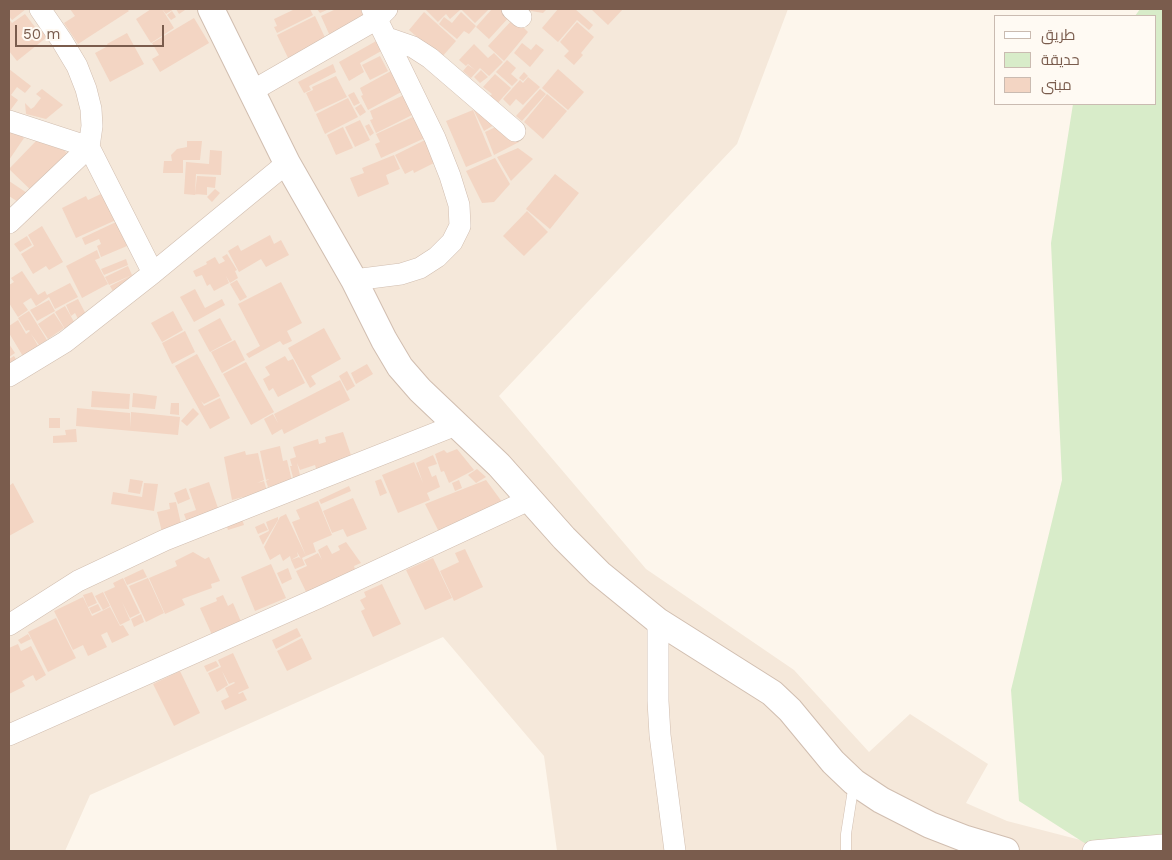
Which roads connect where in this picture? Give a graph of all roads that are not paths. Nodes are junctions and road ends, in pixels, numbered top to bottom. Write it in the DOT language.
graph roads {
  1 [pos="40,9"];
  2 [pos="211,9"];
  3 [pos="379,12"];
  4 [pos="387,38"];
  5 [pos="252,91"];
  6 [pos="9,122"];
  7 [pos="515,131"];
  8 [pos="89,147"];
  9 [pos="287,163"];
  10 [pos="9,223"];
  11 [pos="153,273"];
  12 [pos="354,280"];
  13 [pos="9,376"];
  14 [pos="456,425"];
  15 [pos="531,499"];
  16 [pos="658,621"];
  17 [pos="9,624"];
  18 [pos="9,735"];
  19 [pos="854,782"];
  20 [pos="1163,845"];
  21 [pos="675,851"];
  22 [pos="846,851"];
  23 [pos="1006,851"];
  24 [pos="1093,851"];
  1 -- 8 [label="street"];
  2 -- 5 [label="street"];
  3 -- 4 [label="street"];
  3 -- 5 [label="street"];
  4 -- 7 [label="street"];
  4 -- 12 [label="street"];
  5 -- 9 [label="street"];
  6 -- 8 [label="street"];
  8 -- 10 [label="street"];
  8 -- 11 [label="street"];
  9 -- 11 [label="street"];
  9 -- 12 [label="street"];
  11 -- 13 [label="street"];
  12 -- 14 [label="street"];
  14 -- 15 [label="street"];
  14 -- 17 [label="street"];
  15 -- 16 [label="street"];
  15 -- 18 [label="street"];
  16 -- 19 [label="street"];
  16 -- 21 [label="street"];
  19 -- 22 [label="lane"];
  19 -- 23 [label="street"];
  20 -- 24 [label="street"];
}
